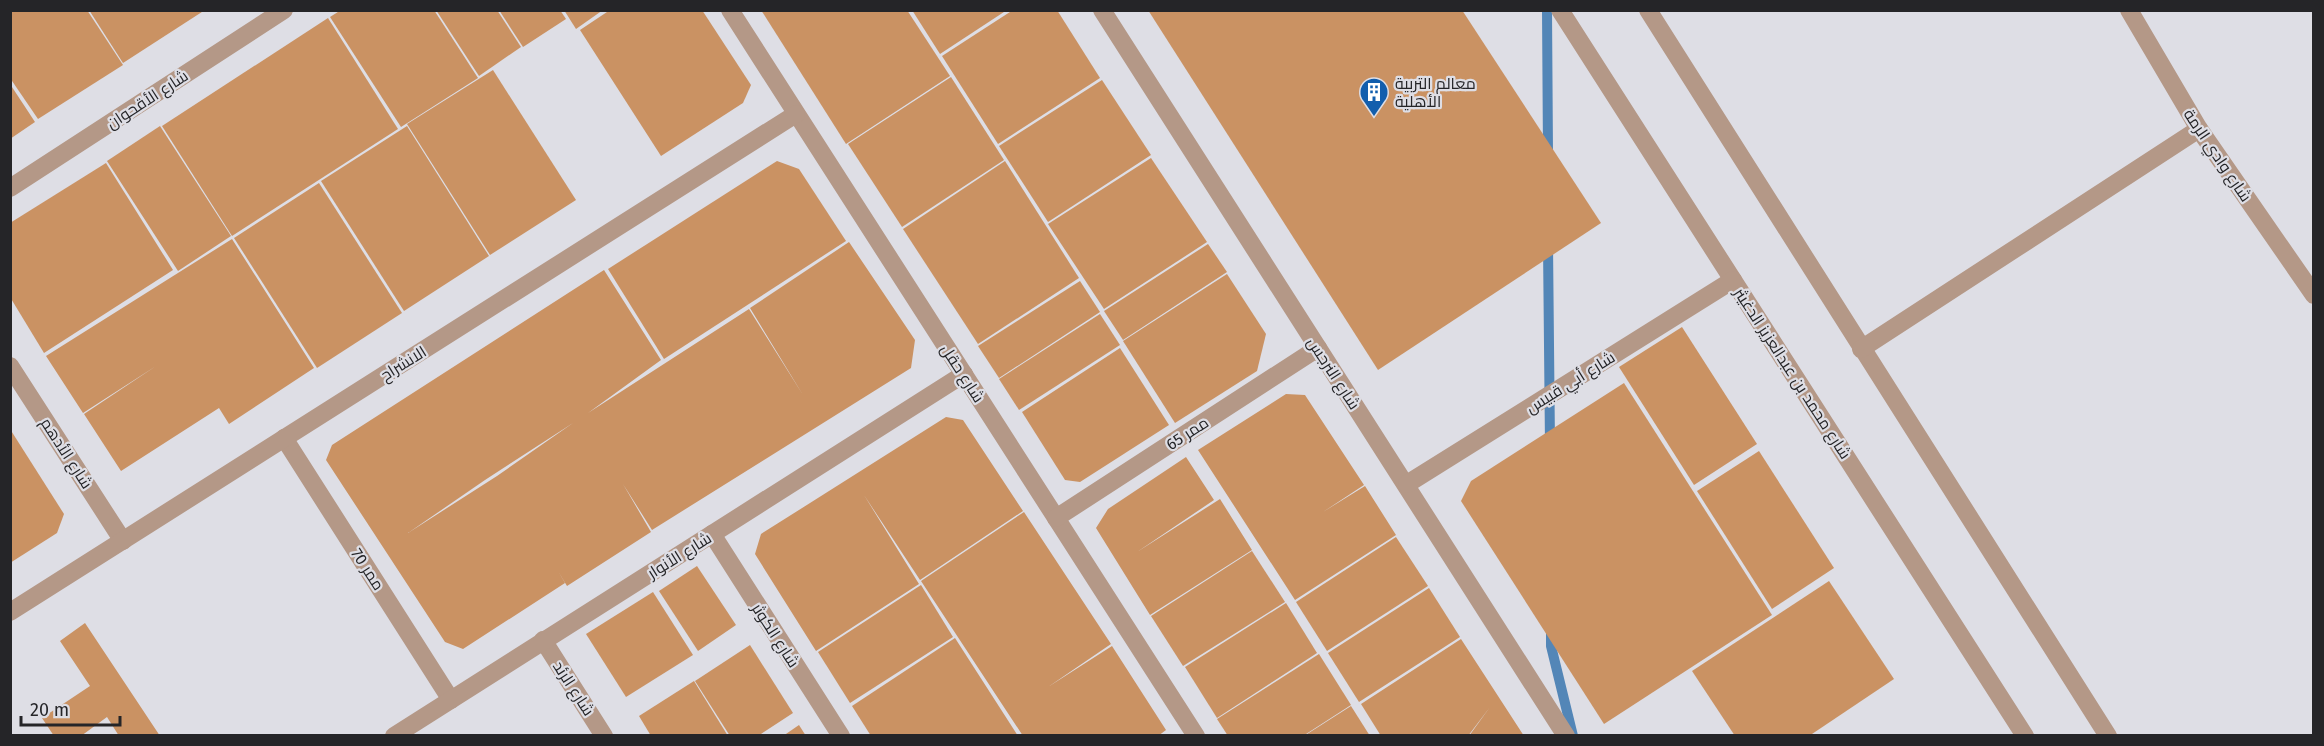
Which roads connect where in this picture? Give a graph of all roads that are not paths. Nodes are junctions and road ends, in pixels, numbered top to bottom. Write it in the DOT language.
graph roads {
  1 [pos="284,10"];
  2 [pos="730,10"];
  3 [pos="1102,10"];
  4 [pos="1560,10"];
  5 [pos="1647,10"];
  6 [pos="2129,10"];
  7 [pos="796,114"];
  8 [pos="2199,129"];
  9 [pos="10,188"];
  10 [pos="1733,280"];
  11 [pos="2313,295"];
  12 [pos="1318,348"];
  13 [pos="1861,349"];
  14 [pos="10,366"];
  15 [pos="964,374"];
  16 [pos="284,438"];
  17 [pos="1407,484"];
  18 [pos="1056,518"];
  19 [pos="712,534"];
  20 [pos="123,541"];
  21 [pos="10,612"];
  22 [pos="543,640"];
  23 [pos="451,699"];
  24 [pos="394,735"];
  25 [pos="604,735"];
  26 [pos="841,735"];
  27 [pos="1196,735"];
  28 [pos="1566,735"];
  29 [pos="2025,735"];
  30 [pos="2108,735"];
  1 -- 9 [label="street, شارع الأقحوان"];
  2 -- 7 [label="street, شارع حقل"];
  3 -- 12 [label="street, شارع النرجس"];
  4 -- 10 [label="street, شارع محمد بن عبدالعزيز الدغيثر"];
  5 -- 13 [label="street"];
  6 -- 8 [label="street, شارع وادي الرمة"];
  7 -- 15 [label="street, شارع حقل"];
  7 -- 16 [label="street, الانشراح"];
  8 -- 11 [label="street, شارع وادي الرمة"];
  8 -- 13 [label="street"];
  10 -- 17 [label="street, شارع أبي قبيس"];
  10 -- 29 [label="street, شارع محمد بن عبدالعزيز الدغيثر"];
  12 -- 17 [label="street, شارع النرجس"];
  12 -- 18 [label="street, ممر 65"];
  13 -- 30 [label="street"];
  14 -- 20 [label="street, شارع الأدهم"];
  15 -- 18 [label="street, شارع حقل"];
  15 -- 19 [label="street, شارع الأنوار"];
  16 -- 20 [label="street, الانشراح"];
  16 -- 23 [label="street, ممر 70"];
  17 -- 28 [label="street, شارع النرجس"];
  18 -- 27 [label="street, شارع حقل"];
  19 -- 22 [label="street, شارع الأنوار"];
  19 -- 26 [label="street, شارع الكوثر"];
  20 -- 21 [label="street, الانشراح"];
  22 -- 23 [label="street, شارع الأنوار"];
  22 -- 25 [label="street, شارع الرئد"];
  23 -- 24 [label="street, شارع الأنوار"];
}
